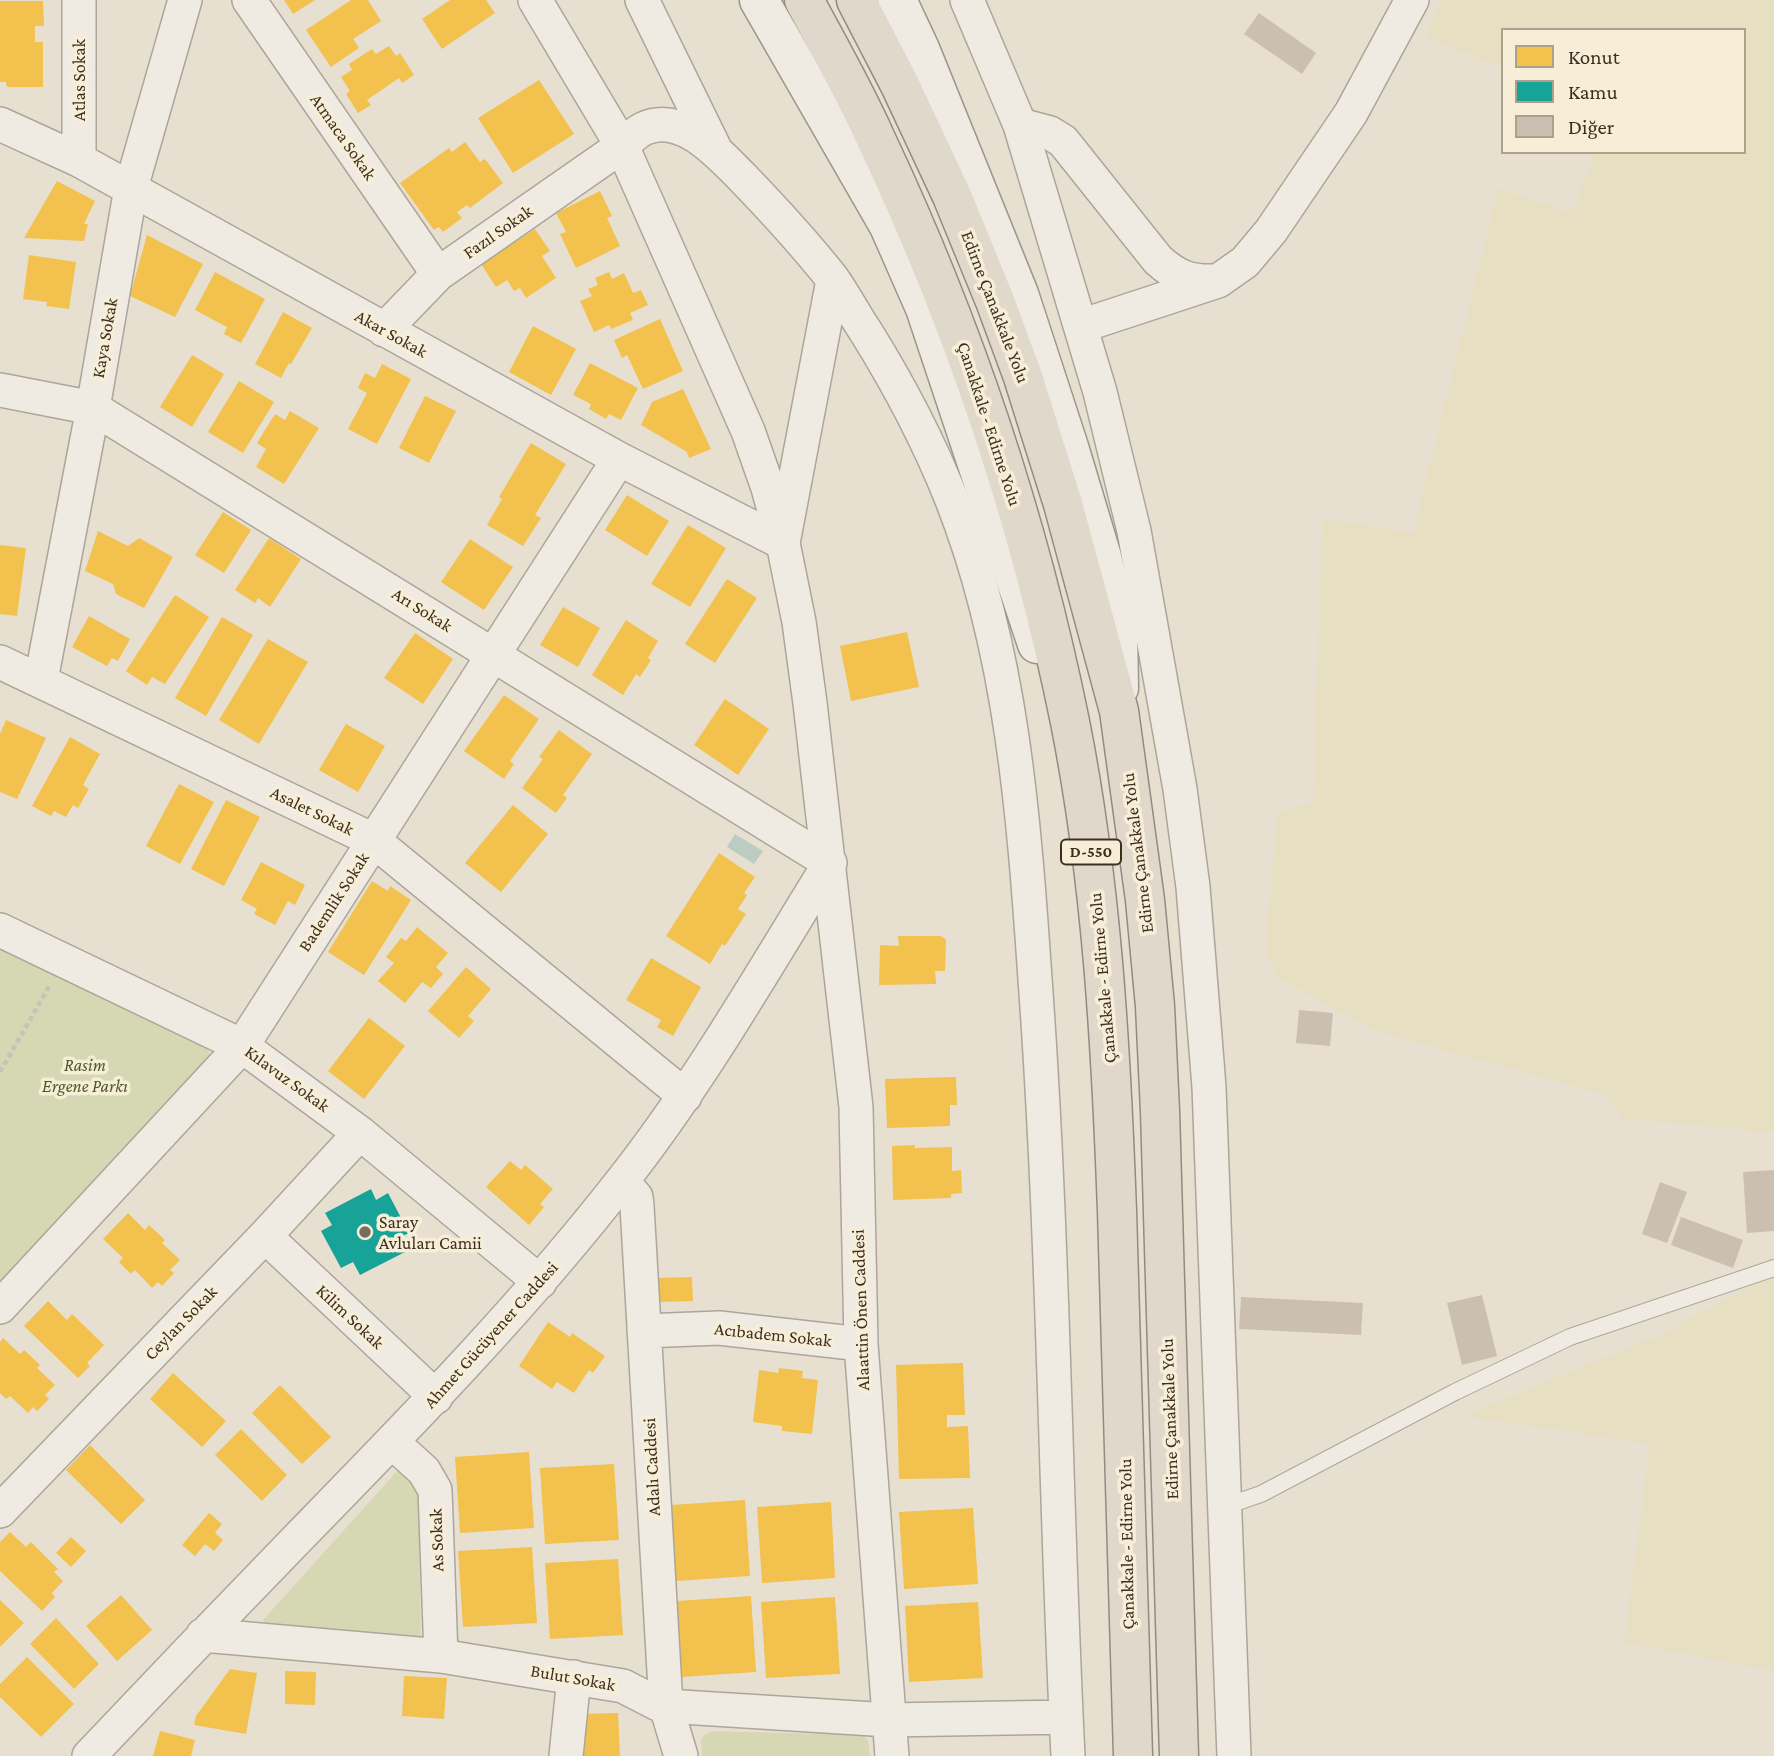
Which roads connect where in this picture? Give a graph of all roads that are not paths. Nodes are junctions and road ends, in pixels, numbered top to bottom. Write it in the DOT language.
graph roads {
  1 [pos="79,0"];
  2 [pos="185,0"];
  3 [pos="249,0"];
  4 [pos="535,0"];
  5 [pos="642,0"];
  6 [pos="759,0"];
  7 [pos="803,0"];
  8 [pos="856,0"];
  9 [pos="897,0"];
  10 [pos="967,0"];
  11 [pos="1412,0"];
  12 [pos="0,124"];
  13 [pos="1020,125"];
  14 [pos="622,146"];
  15 [pos="716,151"];
  16 [pos="79,160"];
  17 [pos="131,188"];
  18 [pos="438,274"];
  19 [pos="833,280"];
  20 [pos="1218,281"];
  21 [pos="1081,326"];
  22 [pos="384,330"];
  23 [pos="0,390"];
  24 [pos="93,408"];
  25 [pos="619,458"];
  26 [pos="783,543"];
  27 [pos="493,654"];
  28 [pos="0,662"];
  29 [pos="41,680"];
  30 [pos="1119,711"];
  31 [pos="1070,725"];
  32 [pos="373,840"];
  33 [pos="830,863"];
  34 [pos="0,930"];
  35 [pos="242,1045"];
  36 [pos="685,1096"];
  37 [pos="360,1133"];
  38 [pos="622,1181"];
  39 [pos="265,1236"];
  40 [pos="1774,1268"];
  41 [pos="540,1282"];
  42 [pos="0,1307"];
  43 [pos="644,1331"];
  44 [pos="860,1344"];
  45 [pos="436,1397"];
  46 [pos="392,1442"];
  47 [pos="1226,1506"];
  48 [pos="0,1511"];
  49 [pos="203,1635"];
  50 [pos="441,1656"];
  51 [pos="574,1677"];
  52 [pos="666,1706"];
  53 [pos="1066,1717"];
  54 [pos="889,1720"];
  55 [pos="89,1756"];
  56 [pos="565,1756"];
  57 [pos="681,1756"];
  58 [pos="892,1756"];
  59 [pos="1068,1756"];
  60 [pos="1133,1756"];
  61 [pos="1179,1756"];
  62 [pos="1234,1756"];
  1 -- 16 [label="street, Atlas Sokak"];
  2 -- 17 [label="street, Kaya Sokak"];
  3 -- 18 [label="street, Atmaca Sokak"];
  4 -- 14 [label="street, Alaattin Önen Caddesi"];
  5 -- 15 [label="street"];
  6 -- 31 [label="main road"];
  7 -- 31 [label="highway, Çanakkale - Edirne Yolu / D-550"];
  8 -- 30 [label="highway, Edirne Çanakkale Yolu / D-550"];
  9 -- 30 [label="main road"];
  10 -- 13 [label="street"];
  11 -- 20 [label="street"];
  12 -- 16 [label="street, Akar Sokak"];
  13 -- 20 [label="street"];
  13 -- 21 [label="street"];
  14 -- 15 [label="street, Fazıl Sokak"];
  14 -- 18 [label="street, Fazıl Sokak"];
  14 -- 26 [label="street, Alaattin Önen Caddesi"];
  15 -- 19 [label="street"];
  16 -- 17 [label="street, Akar Sokak"];
  17 -- 22 [label="street, Akar Sokak"];
  17 -- 24 [label="street, Kaya Sokak"];
  18 -- 22 [label="street, Fazıl Sokak"];
  19 -- 26 [label="street"];
  19 -- 53 [label="street"];
  20 -- 21 [label="street"];
  21 -- 47 [label="street"];
  22 -- 25 [label="street, Akar Sokak"];
  23 -- 24 [label="street, Arı Sokak"];
  24 -- 27 [label="street, Arı Sokak"];
  24 -- 29 [label="street, Kaya Sokak"];
  25 -- 26 [label="street, Akar Sokak"];
  25 -- 27 [label="street, Bademlik Sokak"];
  26 -- 33 [label="street, Alaattin Önen Caddesi"];
  27 -- 32 [label="street, Bademlik Sokak"];
  27 -- 33 [label="street, Arı Sokak"];
  28 -- 29 [label="street, Asalet Sokak"];
  29 -- 32 [label="street, Asalet Sokak"];
  30 -- 61 [label="highway, Edirne Çanakkale Yolu / D-550"];
  31 -- 60 [label="highway, Çanakkale - Edirne Yolu / D-550"];
  32 -- 35 [label="street, Bademlik Sokak"];
  32 -- 36 [label="street, Asalet Sokak"];
  33 -- 36 [label="street, Ahmet Gücüyener Caddesi"];
  33 -- 44 [label="street, Alaattin Önen Caddesi"];
  34 -- 35 [label="street, Kılavuz Sokak"];
  35 -- 37 [label="street, Kılavuz Sokak"];
  35 -- 42 [label="street, Bademlik Sokak"];
  36 -- 38 [label="street, Ahmet Gücüyener Caddesi"];
  37 -- 39 [label="street, Ceylan Sokak"];
  37 -- 41 [label="street, Kılavuz Sokak"];
  38 -- 41 [label="street, Ahmet Gücüyener Caddesi"];
  38 -- 43 [label="street, Adalı Caddesi"];
  39 -- 45 [label="street, Kilim Sokak"];
  39 -- 48 [label="street, Ceylan Sokak"];
  40 -- 47 [label="lane"];
  41 -- 45 [label="street, Ahmet Gücüyener Caddesi"];
  43 -- 44 [label="street, Acıbadem Sokak"];
  43 -- 52 [label="street, Adalı Caddesi"];
  44 -- 54 [label="street, Alaattin Önen Caddesi"];
  45 -- 46 [label="street, Ahmet Gücüyener Caddesi"];
  46 -- 49 [label="street, Ahmet Gücüyener Caddesi"];
  46 -- 50 [label="street, As Sokak"];
  47 -- 62 [label="street"];
  49 -- 50 [label="street, Bulut Sokak"];
  49 -- 55 [label="street, Ahmet Gücüyener Caddesi"];
  50 -- 51 [label="street, Bulut Sokak"];
  51 -- 52 [label="street, Bulut Sokak"];
  51 -- 56 [label="street"];
  52 -- 54 [label="street, Bulut Sokak"];
  52 -- 57 [label="street, Adalı Caddesi"];
  53 -- 54 [label="street, Bulut Sokak"];
  53 -- 59 [label="street"];
  54 -- 58 [label="street, Alaattin Önen Caddesi"];
}
